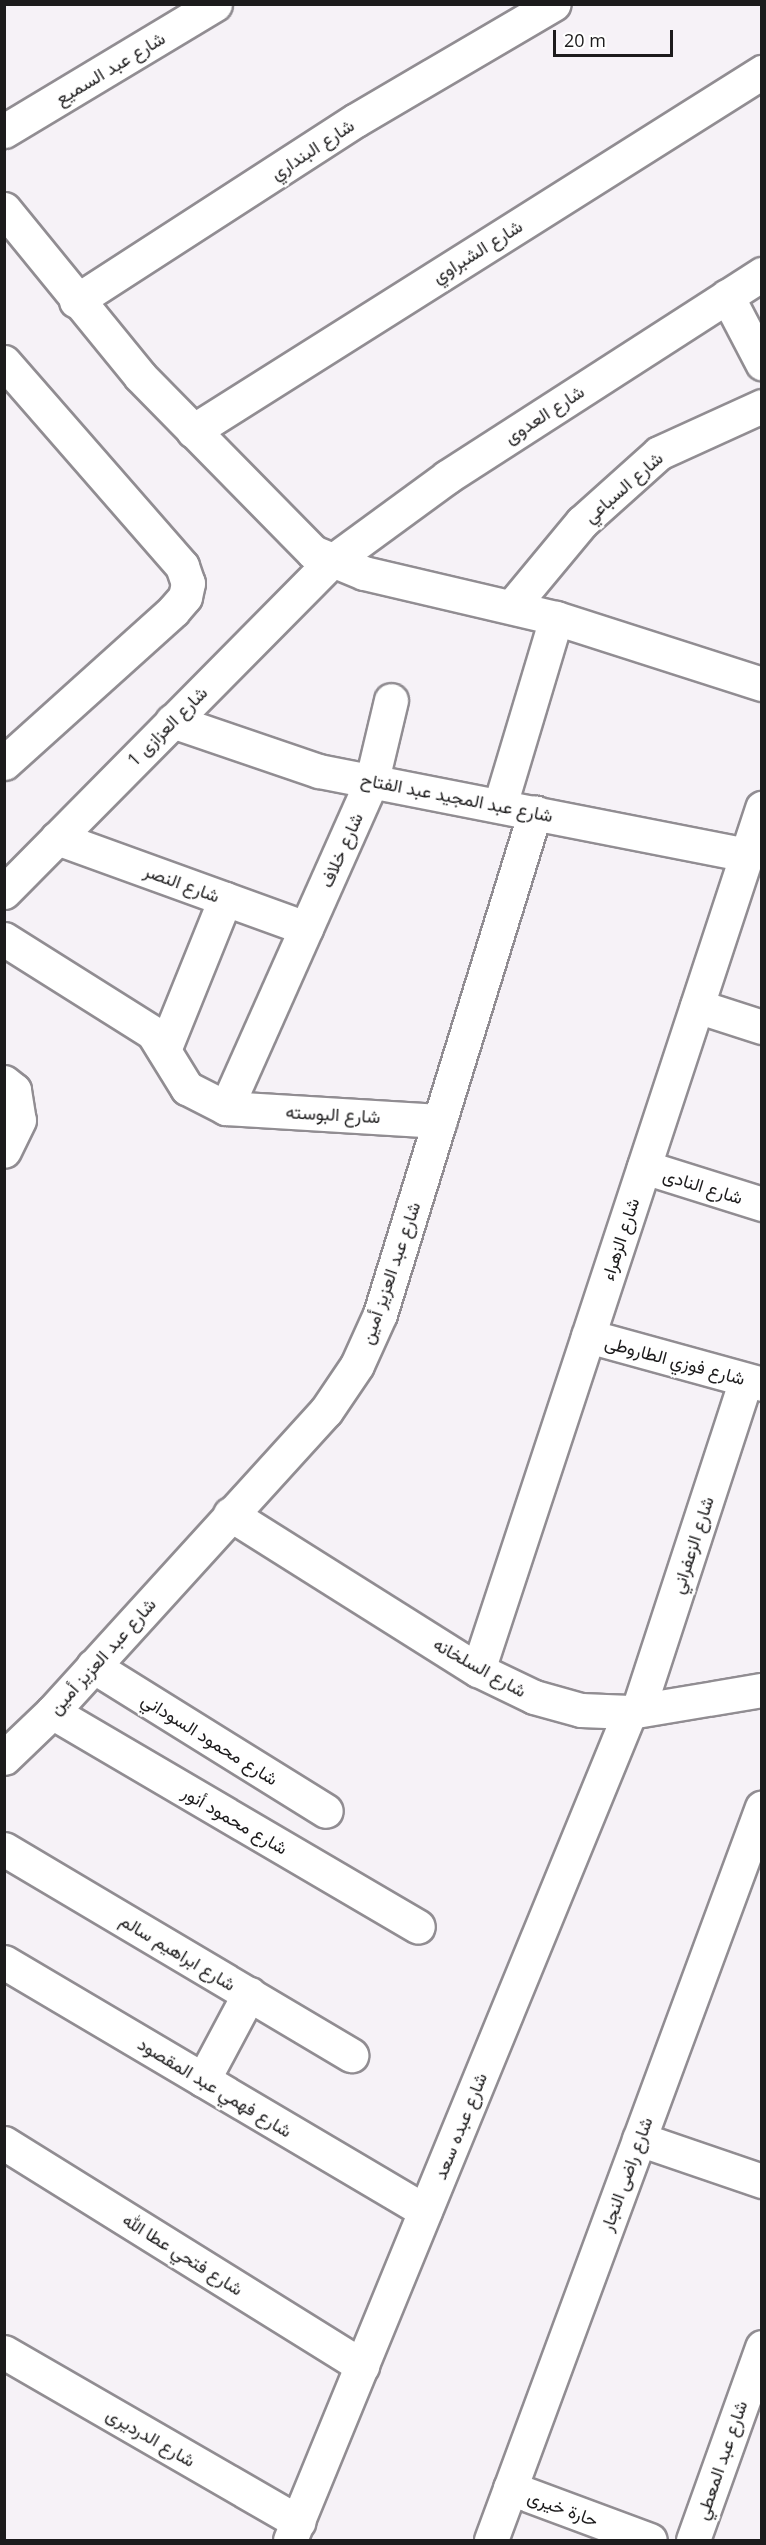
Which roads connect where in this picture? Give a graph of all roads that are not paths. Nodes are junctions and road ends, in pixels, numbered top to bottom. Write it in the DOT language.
graph roads {
  1 [pos="215,4"];
  2 [pos="554,4"];
  3 [pos="762,72"];
  4 [pos="4,131"];
  5 [pos="4,209"];
  6 [pos="762,274"];
  7 [pos="727,296"];
  8 [pos="75,301"];
  9 [pos="4,362"];
  10 [pos="762,363"];
  11 [pos="762,406"];
  12 [pos="193,431"];
  13 [pos="331,562"];
  14 [pos="513,605"];
  15 [pos="556,618"];
  16 [pos="762,684"];
  17 [pos="391,700"];
  18 [pos="172,721"];
  19 [pos="4,763"];
  20 [pos="372,780"];
  21 [pos="500,805"];
  22 [pos="762,808"];
  23 [pos="535,812"];
  24 [pos="57,838"];
  25 [pos="753,846"];
  26 [pos="4,892"];
  27 [pos="225,899"];
  28 [pos="306,928"];
  29 [pos="4,939"];
  30 [pos="696,1006"];
  31 [pos="762,1027"];
  32 [pos="164,1050"];
  33 [pos="4,1082"];
  34 [pos="226,1108"];
  35 [pos="440,1121"];
  36 [pos="4,1151"];
  37 [pos="644,1167"];
  38 [pos="762,1204"];
  39 [pos="588,1336"];
  40 [pos="754,1382"];
  41 [pos="230,1514"];
  42 [pos="93,1666"];
  43 [pos="478,1670"];
  44 [pos="762,1690"];
  45 [pos="634,1711"];
  46 [pos="52,1712"];
  47 [pos="4,1758"];
  48 [pos="762,1807"];
  49 [pos="326,1812"];
  50 [pos="4,1849"];
  51 [pos="418,1927"];
  52 [pos="4,1962"];
  53 [pos="249,1994"];
  54 [pos="351,2055"];
  55 [pos="203,2079"];
  56 [pos="639,2139"];
  57 [pos="4,2143"];
  58 [pos="762,2181"];
  59 [pos="425,2211"];
  60 [pos="762,2346"];
  61 [pos="4,2352"];
  62 [pos="362,2366"];
  63 [pos="510,2488"];
  64 [pos="294,2531"];
  65 [pos="490,2541"];
  66 [pos="650,2541"];
  67 [pos="693,2541"];
  1 -- 4 [label="street, شارع عبد السميع"];
  2 -- 8 [label="street, شارع البنداري"];
  3 -- 12 [label="street, شارع الشبراوي"];
  5 -- 8 [label="street"];
  6 -- 7 [label="street, شارع العدوى"];
  7 -- 10 [label="street"];
  7 -- 13 [label="street, شارع العدوى"];
  8 -- 12 [label="street"];
  9 -- 19 [label="street"];
  11 -- 14 [label="street, شارع السباعي"];
  12 -- 13 [label="street"];
  13 -- 14 [label="street"];
  13 -- 18 [label="street, شارع العزازى 1"];
  14 -- 15 [label="street"];
  15 -- 16 [label="street"];
  15 -- 21 [label="street"];
  17 -- 20 [label="street, شارع خلاف"];
  18 -- 20 [label="street, شارع عبد المجيد عبد الفتاح"];
  18 -- 24 [label="street, شارع العزازى 1"];
  20 -- 21 [label="street, شارع عبد المجيد عبد الفتاح"];
  20 -- 28 [label="street, شارع خلاف"];
  21 -- 23 [label="street, شارع عبد المجيد عبد الفتاح"];
  22 -- 25 [label="street, شارع الزهراء"];
  23 -- 25 [label="street, شارع عبد المجيد عبد الفتاح"];
  23 -- 35 [label="street, شارع عبد العزيز أمين"];
  24 -- 26 [label="street, شارع العزازى 1"];
  24 -- 27 [label="street, شارع النصر"];
  25 -- 30 [label="street, شارع الزهراء"];
  27 -- 28 [label="street, شارع النصر"];
  27 -- 32 [label="street"];
  28 -- 34 [label="street, شارع خلاف"];
  29 -- 32 [label="street"];
  30 -- 31 [label="street"];
  30 -- 37 [label="street, شارع الزهراء"];
  32 -- 34 [label="street"];
  33 -- 36 [label="street"];
  34 -- 35 [label="street, شارع البوسته"];
  35 -- 41 [label="street, شارع عبد العزيز أمين"];
  37 -- 38 [label="street, شارع النادى"];
  37 -- 39 [label="street, شارع الزهراء"];
  39 -- 40 [label="street, شارع فوزي الطاروطى"];
  39 -- 43 [label="street, شارع الزهراء"];
  40 -- 45 [label="street, شارع الزعفراني"];
  41 -- 42 [label="street, شارع عبد العزيز أمين"];
  41 -- 43 [label="street, شارع السلخانه"];
  42 -- 46 [label="street, شارع عبد العزيز أمين"];
  42 -- 49 [label="street, شارع محمود السوداني"];
  43 -- 45 [label="street, شارع السلخانه"];
  44 -- 45 [label="street, شارع السلخانه"];
  45 -- 59 [label="street, شارع عبده سعد"];
  46 -- 47 [label="street, شارع عبد العزيز أمين"];
  46 -- 51 [label="street, شارع محمود أنور"];
  48 -- 56 [label="street, شارع راضى النجار"];
  50 -- 53 [label="street, شارع ابراهيم سالم"];
  52 -- 55 [label="street, شارع فهمي عبد المقصود"];
  53 -- 54 [label="street, شارع ابراهيم سالم"];
  53 -- 55 [label="street"];
  55 -- 59 [label="street, شارع فهمي عبد المقصود"];
  56 -- 58 [label="street"];
  56 -- 63 [label="street, شارع راضى النجار"];
  57 -- 62 [label="street, شارع فتحي عطا الله"];
  59 -- 62 [label="street, شارع عبده سعد"];
  60 -- 67 [label="street, شارع عبد المعطي"];
  61 -- 64 [label="street, شارع الدرديرى"];
  62 -- 64 [label="street, شارع عبده سعد"];
  63 -- 65 [label="street, شارع راضى النجار"];
  63 -- 66 [label="street, حارة خيرى"];
}
